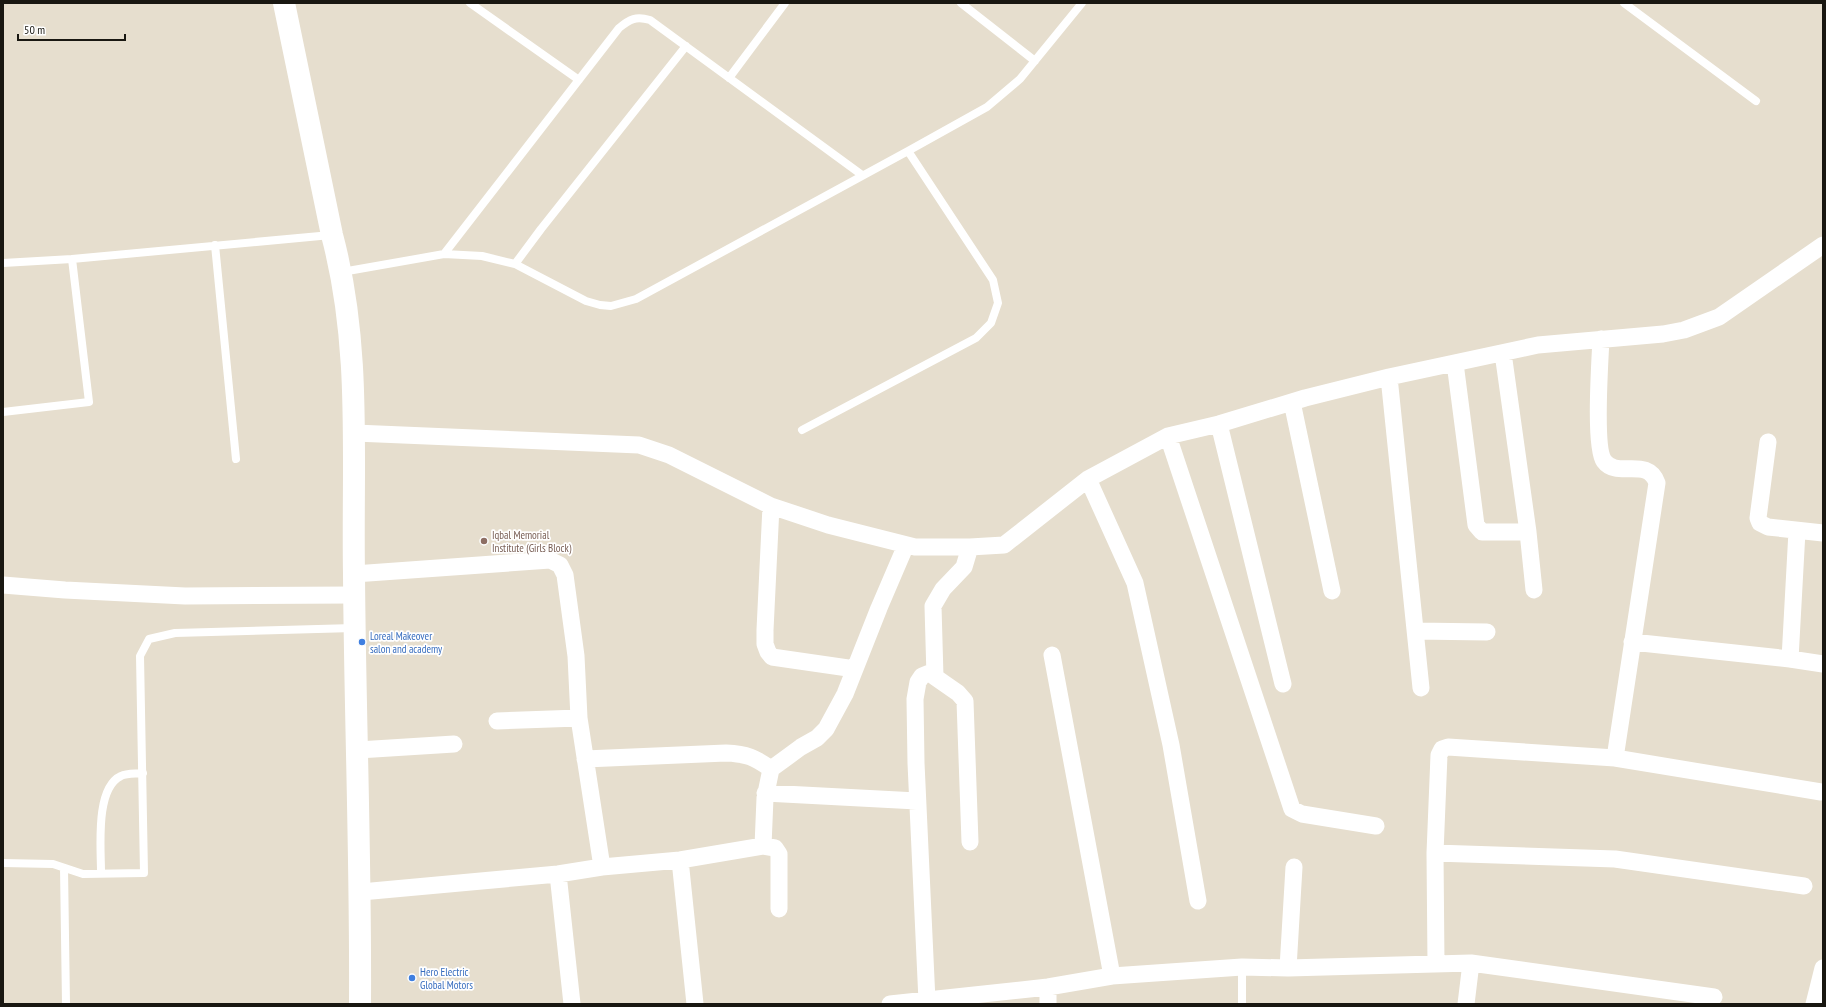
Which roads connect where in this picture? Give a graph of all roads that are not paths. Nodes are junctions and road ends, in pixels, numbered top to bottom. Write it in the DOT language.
graph roads {
  1 [pos="284,3"];
  2 [pos="470,3"];
  3 [pos="785,3"];
  4 [pos="961,3"];
  5 [pos="1082,3"];
  6 [pos="1624,3"];
  7 [pos="686,46"];
  8 [pos="1035,61"];
  9 [pos="729,78"];
  10 [pos="579,80"];
  11 [pos="1756,101"];
  12 [pos="908,152"];
  13 [pos="862,175"];
  14 [pos="332,235"];
  15 [pos="215,245"];
  16 [pos="1823,245"];
  17 [pos="444,254"];
  18 [pos="72,259"];
  19 [pos="3,263"];
  20 [pos="515,264"];
  21 [pos="342,272"];
  22 [pos="1601,339"];
  23 [pos="1503,353"];
  24 [pos="1455,363"];
  25 [pos="1389,377"];
  26 [pos="1292,402"];
  27 [pos="3,412"];
  28 [pos="1219,424"];
  29 [pos="802,430"];
  30 [pos="355,433"];
  31 [pos="1168,436"];
  32 [pos="1768,442"];
  33 [pos="236,458"];
  34 [pos="1088,479"];
  35 [pos="771,506"];
  36 [pos="1796,531"];
  37 [pos="1528,532"];
  38 [pos="1823,533"];
  39 [pos="906,545"];
  40 [pos="970,548"];
  41 [pos="3,585"];
  42 [pos="354,585"];
  43 [pos="1534,590"];
  44 [pos="1332,591"];
  45 [pos="355,628"];
  46 [pos="1416,632"];
  47 [pos="1487,632"];
  48 [pos="1632,642"];
  49 [pos="1052,655"];
  50 [pos="1790,659"];
  51 [pos="1823,664"];
  52 [pos="855,669"];
  53 [pos="934,671"];
  54 [pos="1283,684"];
  55 [pos="1421,688"];
  56 [pos="579,718"];
  57 [pos="497,721"];
  58 [pos="454,744"];
  59 [pos="358,750"];
  60 [pos="1615,758"];
  61 [pos="585,759"];
  62 [pos="770,768"];
  63 [pos="143,773"];
  64 [pos="1821,792"];
  65 [pos="765,793"];
  66 [pos="917,802"];
  67 [pos="1376,826"];
  68 [pos="970,842"];
  69 [pos="763,846"];
  70 [pos="1435,853"];
  71 [pos="680,860"];
  72 [pos="3,863"];
  73 [pos="602,867"];
  74 [pos="1294,867"];
  75 [pos="64,868"];
  76 [pos="101,872"];
  77 [pos="558,874"];
  78 [pos="1804,886"];
  79 [pos="361,892"];
  80 [pos="1198,901"];
  81 [pos="779,909"];
  82 [pos="1471,963"];
  83 [pos="1436,964"];
  84 [pos="1242,967"];
  85 [pos="1288,968"];
  86 [pos="1823,968"];
  87 [pos="1112,976"];
  88 [pos="1048,987"];
  89 [pos="1660,997"];
  90 [pos="1714,997"];
  91 [pos="927,1001"];
  92 [pos="66,1004"];
  93 [pos="360,1004"];
  94 [pos="572,1004"];
  95 [pos="694,1004"];
  96 [pos="893,1004"];
  97 [pos="1048,1004"];
  98 [pos="1242,1004"];
  99 [pos="1466,1004"];
  100 [pos="1814,1004"];
  1 -- 14 [label="main road"];
  2 -- 10 [label="lane"];
  3 -- 9 [label="lane"];
  4 -- 8 [label="lane"];
  5 -- 8 [label="lane"];
  6 -- 11 [label="lane"];
  7 -- 9 [label="lane"];
  7 -- 10 [label="lane"];
  7 -- 20 [label="lane"];
  8 -- 12 [label="lane"];
  9 -- 13 [label="lane"];
  10 -- 17 [label="lane"];
  12 -- 13 [label="lane"];
  12 -- 29 [label="lane"];
  13 -- 20 [label="lane"];
  14 -- 15 [label="lane"];
  14 -- 21 [label="main road"];
  15 -- 18 [label="lane"];
  15 -- 33 [label="lane"];
  16 -- 22 [label="street"];
  17 -- 20 [label="lane"];
  17 -- 21 [label="lane"];
  18 -- 19 [label="lane"];
  18 -- 27 [label="lane"];
  21 -- 30 [label="main road"];
  22 -- 23 [label="street"];
  22 -- 48 [label="street"];
  23 -- 24 [label="street"];
  23 -- 37 [label="street"];
  24 -- 25 [label="street"];
  24 -- 37 [label="street"];
  25 -- 26 [label="street"];
  25 -- 46 [label="street"];
  26 -- 28 [label="street"];
  26 -- 44 [label="street"];
  28 -- 31 [label="street"];
  28 -- 54 [label="street"];
  30 -- 35 [label="street"];
  30 -- 42 [label="main road"];
  31 -- 34 [label="street"];
  31 -- 67 [label="street"];
  32 -- 36 [label="street"];
  34 -- 40 [label="street"];
  34 -- 80 [label="street"];
  35 -- 39 [label="street"];
  35 -- 52 [label="street"];
  36 -- 38 [label="street"];
  36 -- 50 [label="street"];
  37 -- 43 [label="street"];
  39 -- 40 [label="street"];
  39 -- 52 [label="street"];
  40 -- 53 [label="street"];
  41 -- 42 [label="street"];
  42 -- 45 [label="main road"];
  42 -- 56 [label="street"];
  45 -- 59 [label="main road"];
  45 -- 63 [label="lane"];
  46 -- 47 [label="street"];
  46 -- 55 [label="street"];
  48 -- 50 [label="street"];
  48 -- 60 [label="street"];
  49 -- 87 [label="street"];
  50 -- 51 [label="street"];
  52 -- 62 [label="street"];
  53 -- 66 [label="street"];
  53 -- 68 [label="street"];
  56 -- 57 [label="street"];
  56 -- 61 [label="street"];
  58 -- 59 [label="street"];
  59 -- 79 [label="main road"];
  60 -- 64 [label="street"];
  60 -- 70 [label="street"];
  61 -- 62 [label="street"];
  61 -- 73 [label="street"];
  62 -- 65 [label="street"];
  63 -- 76 [label="lane"];
  63 -- 76 [label="lane"];
  65 -- 66 [label="street"];
  65 -- 69 [label="street"];
  66 -- 91 [label="street"];
  69 -- 71 [label="street"];
  69 -- 81 [label="street"];
  70 -- 78 [label="street"];
  70 -- 83 [label="street"];
  71 -- 73 [label="street"];
  71 -- 95 [label="street"];
  72 -- 75 [label="lane"];
  73 -- 77 [label="street"];
  74 -- 85 [label="street"];
  75 -- 76 [label="lane"];
  75 -- 92 [label="lane"];
  77 -- 79 [label="street"];
  77 -- 94 [label="street"];
  79 -- 93 [label="main road"];
  82 -- 83 [label="street"];
  82 -- 89 [label="street"];
  82 -- 99 [label="street"];
  83 -- 85 [label="street"];
  84 -- 85 [label="street"];
  84 -- 87 [label="street"];
  84 -- 98 [label="lane"];
  86 -- 100 [label="street"];
  87 -- 88 [label="street"];
  88 -- 91 [label="street"];
  88 -- 97 [label="street"];
  89 -- 90 [label="street"];
  91 -- 96 [label="street"];
}
